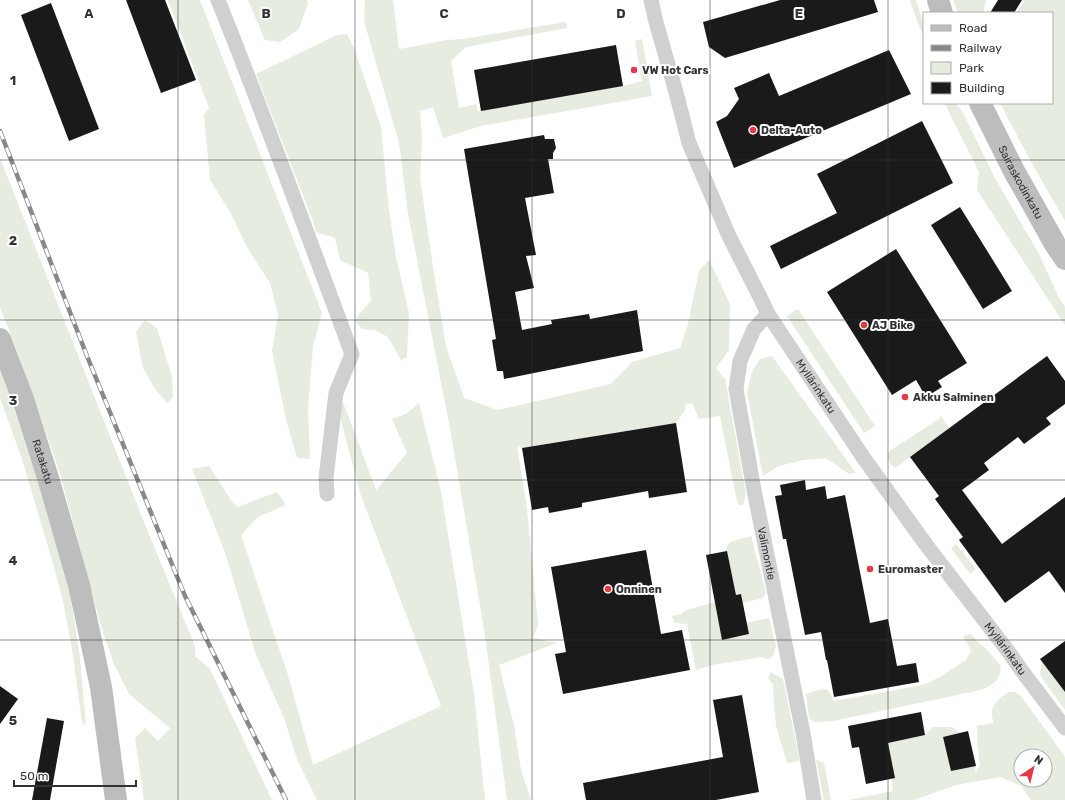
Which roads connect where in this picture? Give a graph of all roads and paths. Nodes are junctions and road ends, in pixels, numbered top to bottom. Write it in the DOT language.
graph roads {
  1 [pos="218,0"];
  2 [pos="651,0"];
  3 [pos="938,0"];
  4 [pos="942,12"];
  5 [pos="980,104"];
  6 [pos="1065,259"];
  7 [pos="768,314"];
  8 [pos="0,340"];
  9 [pos="327,494"];
  10 [pos="79,585"];
  11 [pos="1065,728"];
  12 [pos="100,800"];
  13 [pos="116,800"];
  14 [pos="814,800"];
  1 -- 9 [label="street"];
  2 -- 7 [label="street, Myllärinkatu"];
  3 -- 4 [label="main road"];
  5 -- 6 [label="main road, Sairaskodinkatu"];
  7 -- 11 [label="street, Myllärinkatu"];
  7 -- 14 [label="street, Valimontie"];
  8 -- 10 [label="main road, Ratakatu"];
  10 -- 12 [label="main road, Ratakatu"];
  10 -- 13 [label="main road, Ratakatu"];
}
